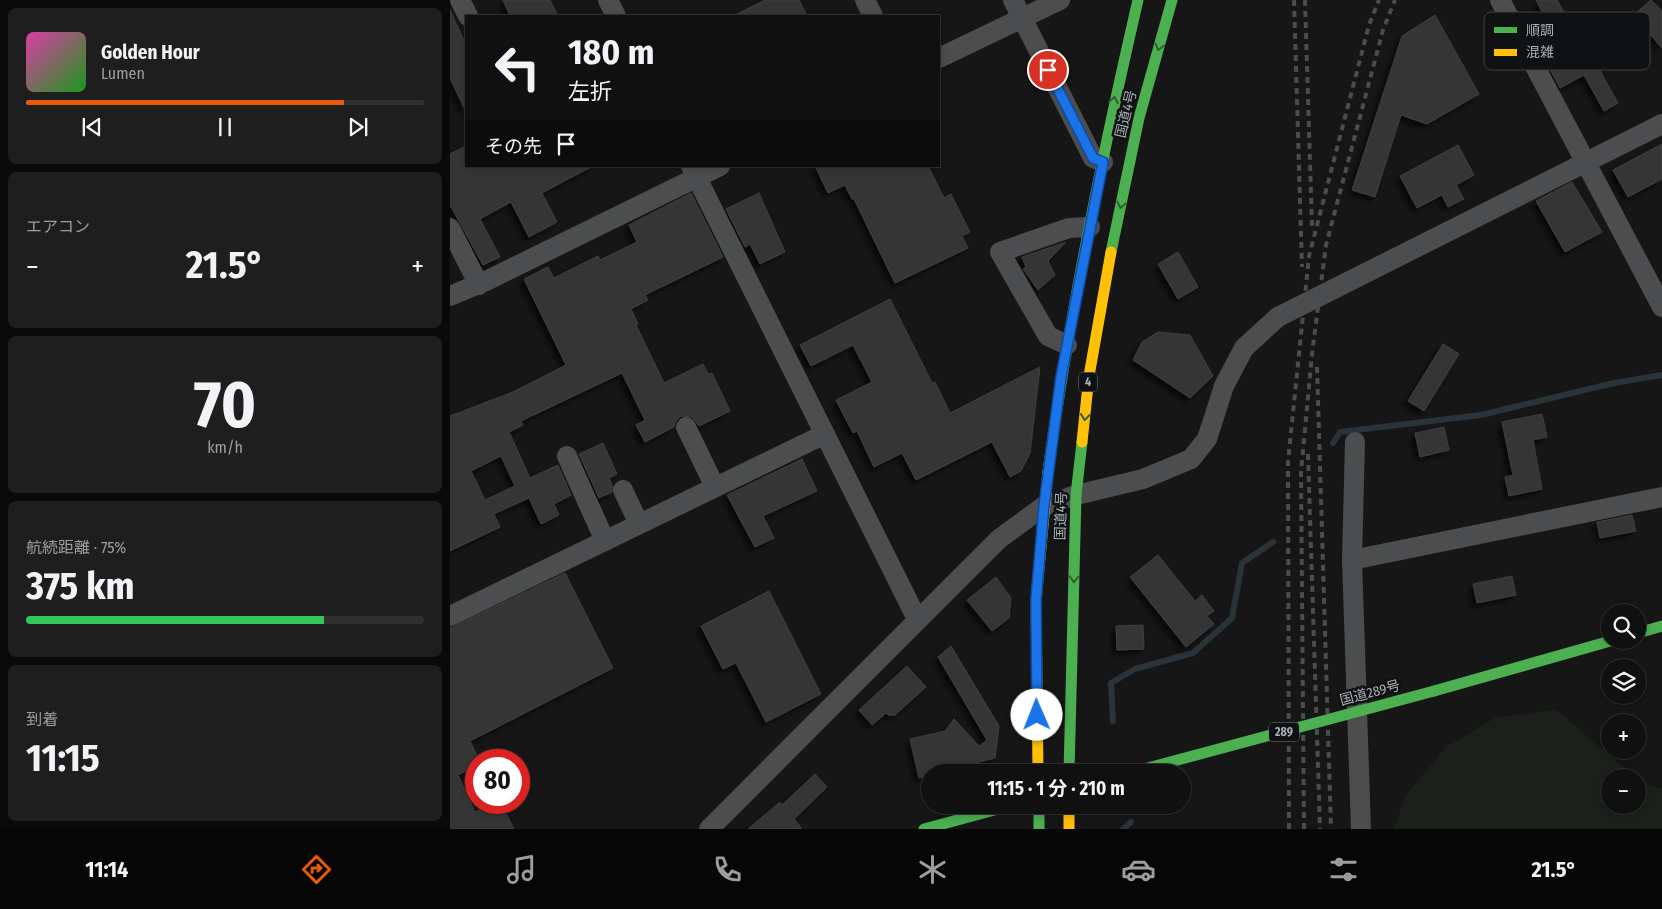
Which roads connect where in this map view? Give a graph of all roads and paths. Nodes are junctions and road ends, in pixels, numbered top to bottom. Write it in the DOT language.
graph roads {
  1 [pos="460,0"];
  2 [pos="608,0"];
  3 [pos="864,0"];
  4 [pos="1060,0"];
  5 [pos="1138,0"];
  6 [pos="1172,0"];
  7 [pos="1500,0"];
  8 [pos="1017,8"];
  9 [pos="1506,12"];
  10 [pos="468,15"];
  11 [pos="616,15"];
  12 [pos="872,15"];
  13 [pos="940,57"];
  14 [pos="1537,70"];
  15 [pos="1662,124"];
  16 [pos="1103,162"];
  17 [pos="1586,162"];
  18 [pos="716,167"];
  19 [pos="694,172"];
  20 [pos="1090,227"];
  21 [pos="450,228"];
  22 [pos="479,285"];
  23 [pos="450,296"];
  24 [pos="1662,307"];
  25 [pos="1068,345"];
  26 [pos="686,427"];
  27 [pos="825,434"];
  28 [pos="1355,442"];
  29 [pos="567,456"];
  30 [pos="715,487"];
  31 [pos="622,490"];
  32 [pos="1076,495"];
  33 [pos="1662,497"];
  34 [pos="1044,506"];
  35 [pos="639,524"];
  36 [pos="605,541"];
  37 [pos="1352,560"];
  38 [pos="450,616"];
  39 [pos="917,619"];
  40 [pos="1662,626"];
  41 [pos="1646,631"];
  42 [pos="1601,644"];
  43 [pos="1038,764"];
  44 [pos="1069,764"];
  45 [pos="1163,764"];
  46 [pos="980,814"];
  47 [pos="1039,814"];
  48 [pos="1069,814"];
  49 [pos="709,829"];
  50 [pos="924,829"];
  51 [pos="1039,829"];
  52 [pos="1069,829"];
  53 [pos="1361,829"];
  1 -- 10 [label="street"];
  2 -- 11 [label="street"];
  3 -- 12 [label="street"];
  4 -- 8 [label="street"];
  16 -- 5 [label="highway, 国道4号 / 4, one-way"];
  6 -- 32 [label="highway, 国道4号 / 4, one-way"];
  7 -- 9 [label="street"];
  8 -- 13 [label="street"];
  8 -- 16 [label="street"];
  14 -- 17 [label="street"];
  15 -- 17 [label="street"];
  16 -- 20 [label="highway, 国道4号 / 4"];
  17 -- 24 [label="street"];
  17 -- 32 [label="street"];
  18 -- 19 [label="street"];
  19 -- 22 [label="street"];
  19 -- 27 [label="street"];
  20 -- 25 [label="highway, 国道4号 / 4"];
  20 -- 25 [label="street"];
  21 -- 22 [label="street"];
  22 -- 23 [label="street"];
  25 -- 34 [label="highway, 国道4号 / 4"];
  26 -- 30 [label="street"];
  27 -- 30 [label="street"];
  27 -- 39 [label="street"];
  28 -- 37 [label="street"];
  29 -- 36 [label="street"];
  30 -- 35 [label="street"];
  31 -- 35 [label="street"];
  32 -- 34 [label="street"];
  32 -- 44 [label="highway, 国道4号 / 4, one-way"];
  33 -- 37 [label="street"];
  34 -- 39 [label="street"];
  34 -- 43 [label="highway, 国道4号 / 4"];
  35 -- 36 [label="street"];
  36 -- 38 [label="street"];
  37 -- 53 [label="street"];
  39 -- 49 [label="street"];
  40 -- 41 [label="highway"];
  42 -- 45 [label="highway, 国道289号 / 289, bridge"];
  46 -- 50 [label="highway"];
  47 -- 51 [label="highway"];
  48 -- 52 [label="highway"];
}
